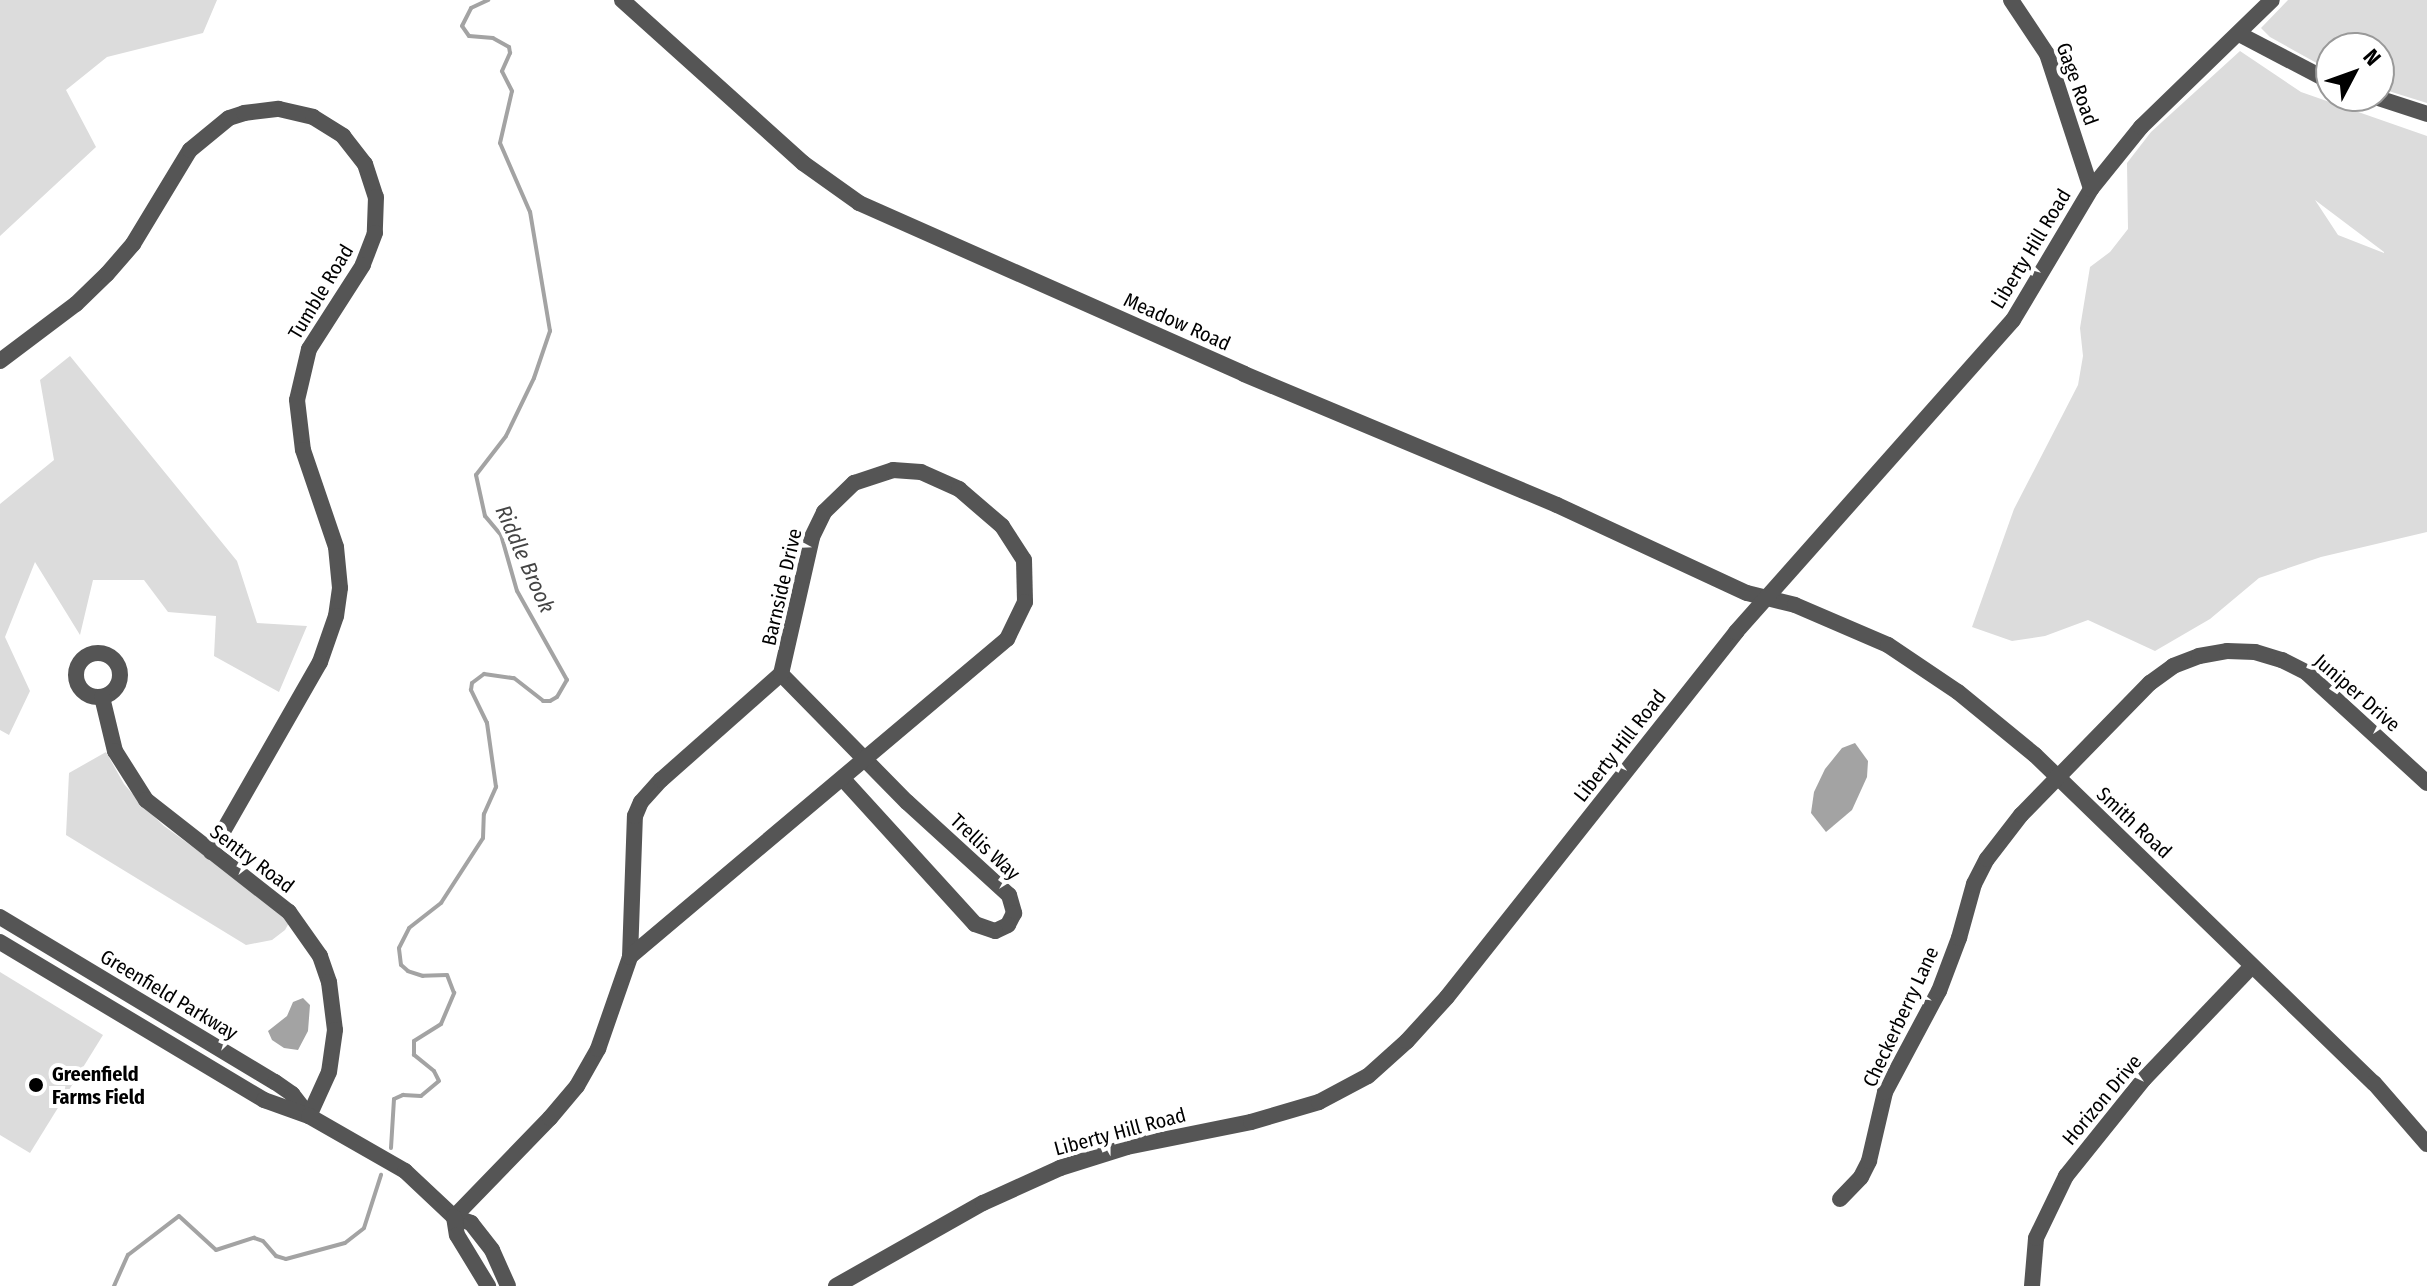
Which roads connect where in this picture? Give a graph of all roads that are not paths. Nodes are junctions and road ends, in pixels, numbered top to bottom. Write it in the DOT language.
graph roads {
  1 [pos="622,0"];
  2 [pos="2011,0"];
  3 [pos="2272,0"];
  4 [pos="2239,34"];
  5 [pos="2315,74"];
  6 [pos="2395,104"];
  7 [pos="2427,114"];
  8 [pos="2091,189"];
  9 [pos="0,361"];
  10 [pos="1766,599"];
  11 [pos="781,674"];
  12 [pos="102,697"];
  13 [pos="865,758"];
  14 [pos="843,779"];
  15 [pos="2059,779"];
  16 [pos="2427,783"];
  17 [pos="211,852"];
  18 [pos="0,917"];
  19 [pos="0,942"];
  20 [pos="630,957"];
  21 [pos="2252,966"];
  22 [pos="309,1116"];
  23 [pos="2427,1144"];
  24 [pos="1840,1199"];
  25 [pos="454,1217"];
  26 [pos="488,1286"];
  27 [pos="508,1286"];
  28 [pos="836,1286"];
  29 [pos="2032,1286"];
  1 -- 10 [label="street, Meadow Road"];
  2 -- 8 [label="street, Gage Road"];
  3 -- 4 [label="street, Liberty Hill Road"];
  4 -- 5 [label="street"];
  4 -- 8 [label="street, Liberty Hill Road"];
  6 -- 7 [label="street"];
  8 -- 10 [label="street, Liberty Hill Road"];
  9 -- 17 [label="street, Tumble Road"];
  10 -- 15 [label="street, Smith Road"];
  10 -- 28 [label="street, Liberty Hill Road"];
  11 -- 13 [label="street, Trellis Way"];
  11 -- 13 [label="street, Barnside Drive"];
  11 -- 20 [label="street, Barnside Drive"];
  12 -- 17 [label="street, Sentry Road"];
  13 -- 14 [label="street, Barnside Drive"];
  13 -- 14 [label="street, Trellis Way"];
  14 -- 20 [label="street, Barnside Drive"];
  15 -- 16 [label="street, Juniper Drive"];
  15 -- 21 [label="street, Smith Road"];
  15 -- 24 [label="street, Checkerberry Lane"];
  17 -- 22 [label="street, Sentry Road"];
  18 -- 22 [label="street, Greenfield Parkway"];
  19 -- 22 [label="street, Greenfield Parkway"];
  20 -- 25 [label="street, Barnside Drive"];
  21 -- 23 [label="street, Smith Road"];
  21 -- 29 [label="street, Horizon Drive"];
  22 -- 25 [label="street, Greenfield Parkway"];
  25 -- 26 [label="street, Greenfield Parkway"];
  25 -- 27 [label="street, Greenfield Parkway"];
}
